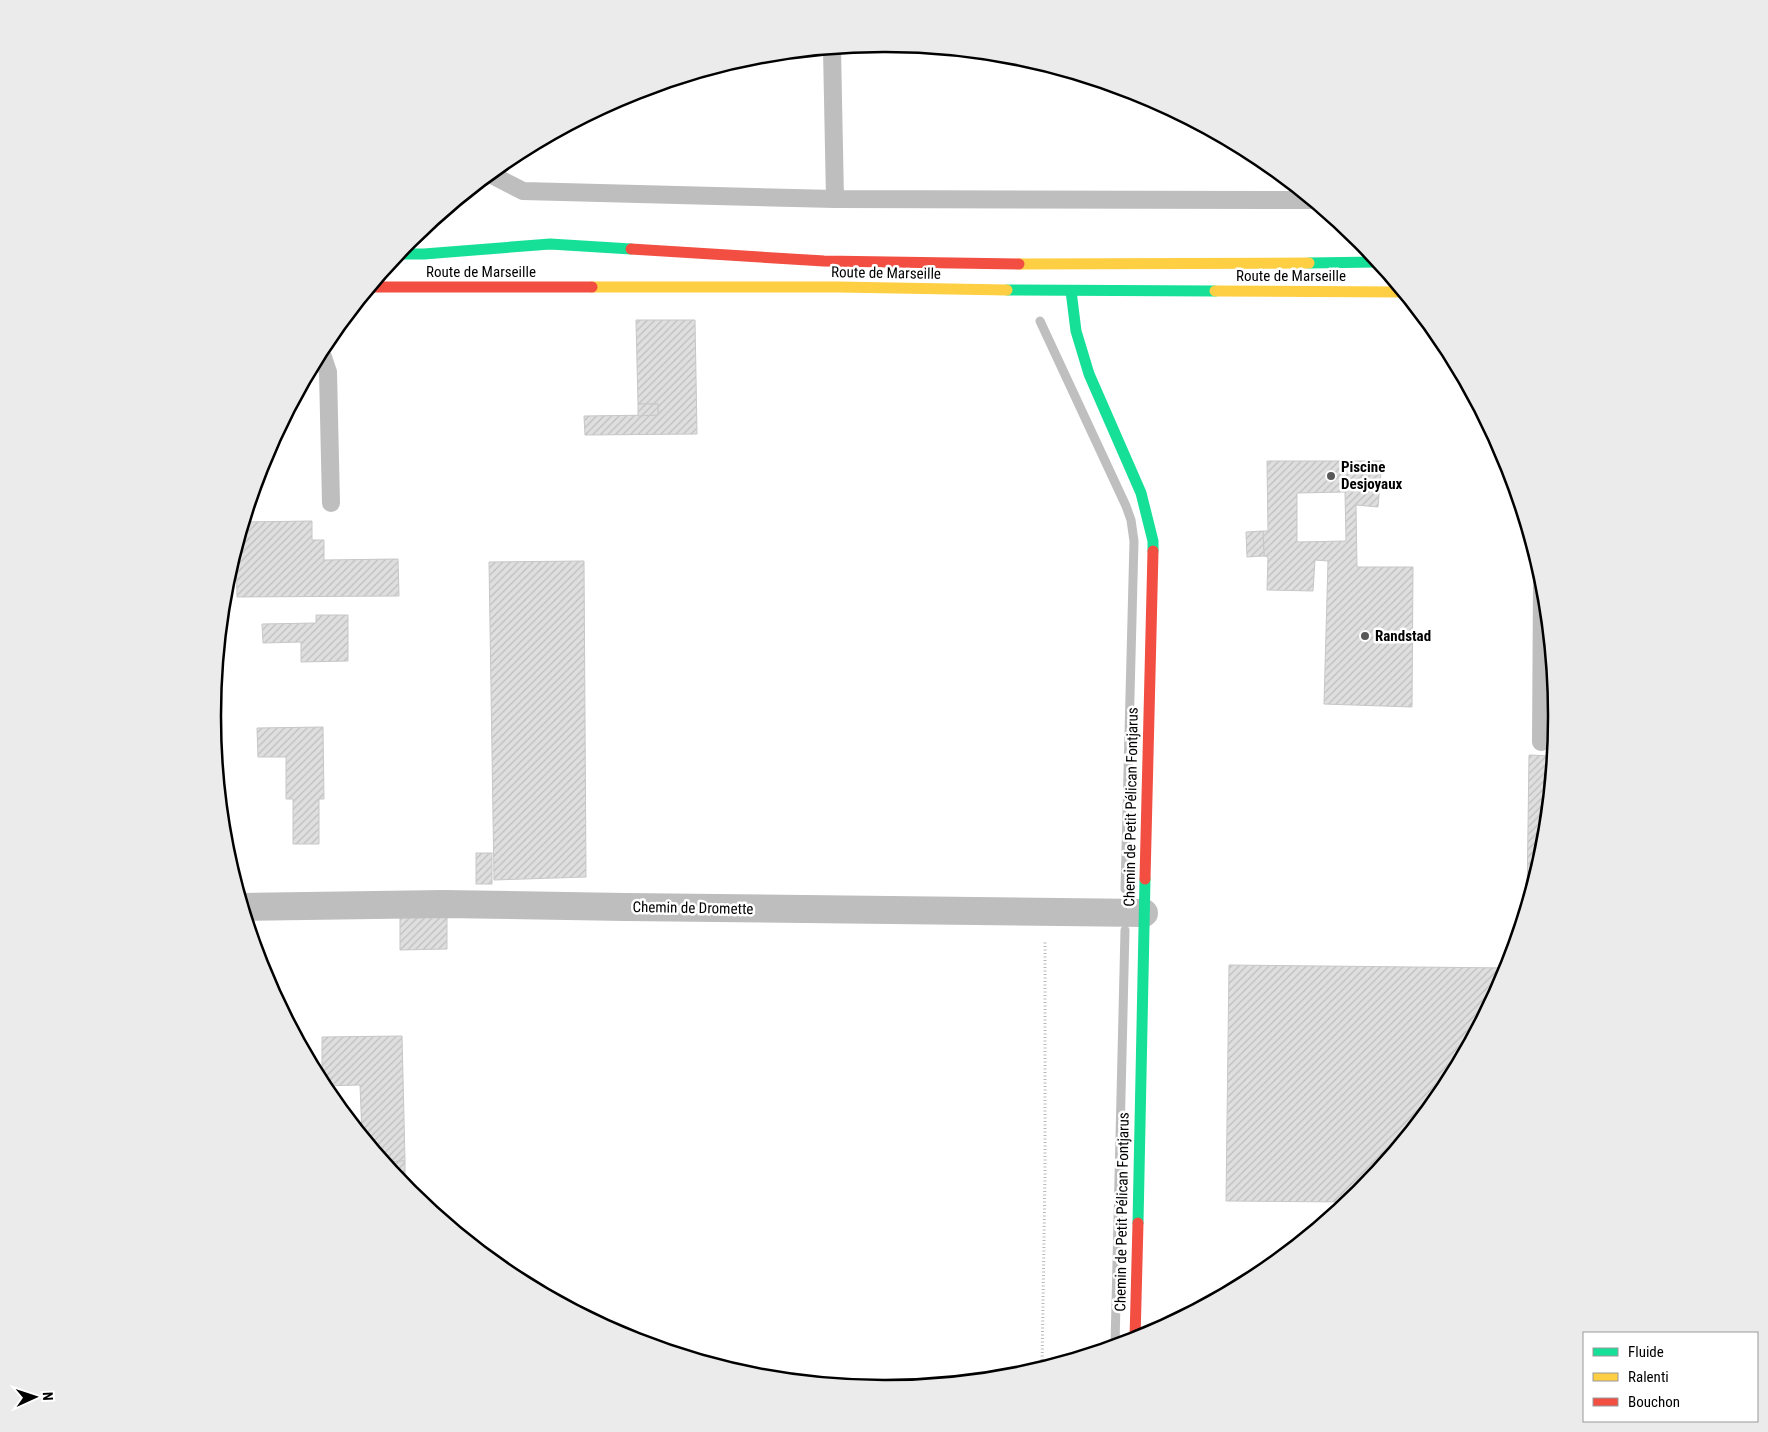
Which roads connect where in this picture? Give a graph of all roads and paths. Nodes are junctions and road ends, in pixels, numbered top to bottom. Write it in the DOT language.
graph roads {
  1 [pos="832,55"];
  2 [pos="497,178"];
  3 [pos="835,199"];
  4 [pos="1300,200"];
  5 [pos="408,254"];
  6 [pos="1367,262"];
  7 [pos="378,287"];
  8 [pos="1071,291"];
  9 [pos="1394,292"];
  10 [pos="324,360"];
  11 [pos="331,503"];
  12 [pos="1542,627"];
  13 [pos="1541,742"];
  14 [pos="249,907"];
  15 [pos="1045,912"];
  16 [pos="1144,913"];
  17 [pos="1135,1330"];
  18 [pos="1042,1360"];
  1 -- 3 [label="lane"];
  2 -- 3 [label="lane"];
  3 -- 4 [label="lane"];
  5 -- 6 [label="main road, Route de Marseille"];
  7 -- 8 [label="main road, Route de Marseille"];
  8 -- 9 [label="main road, Route de Marseille"];
  8 -- 16 [label="main road, Chemin de Petit Pélican Fontjarus"];
  10 -- 11 [label="lane"];
  12 -- 13 [label="lane"];
  14 -- 15 [label="street, Chemin de Dromette"];
  15 -- 16 [label="street, Chemin de Dromette"];
  15 -- 18 [label="path"];
  16 -- 17 [label="main road, Chemin de Petit Pélican Fontjarus"];
}
